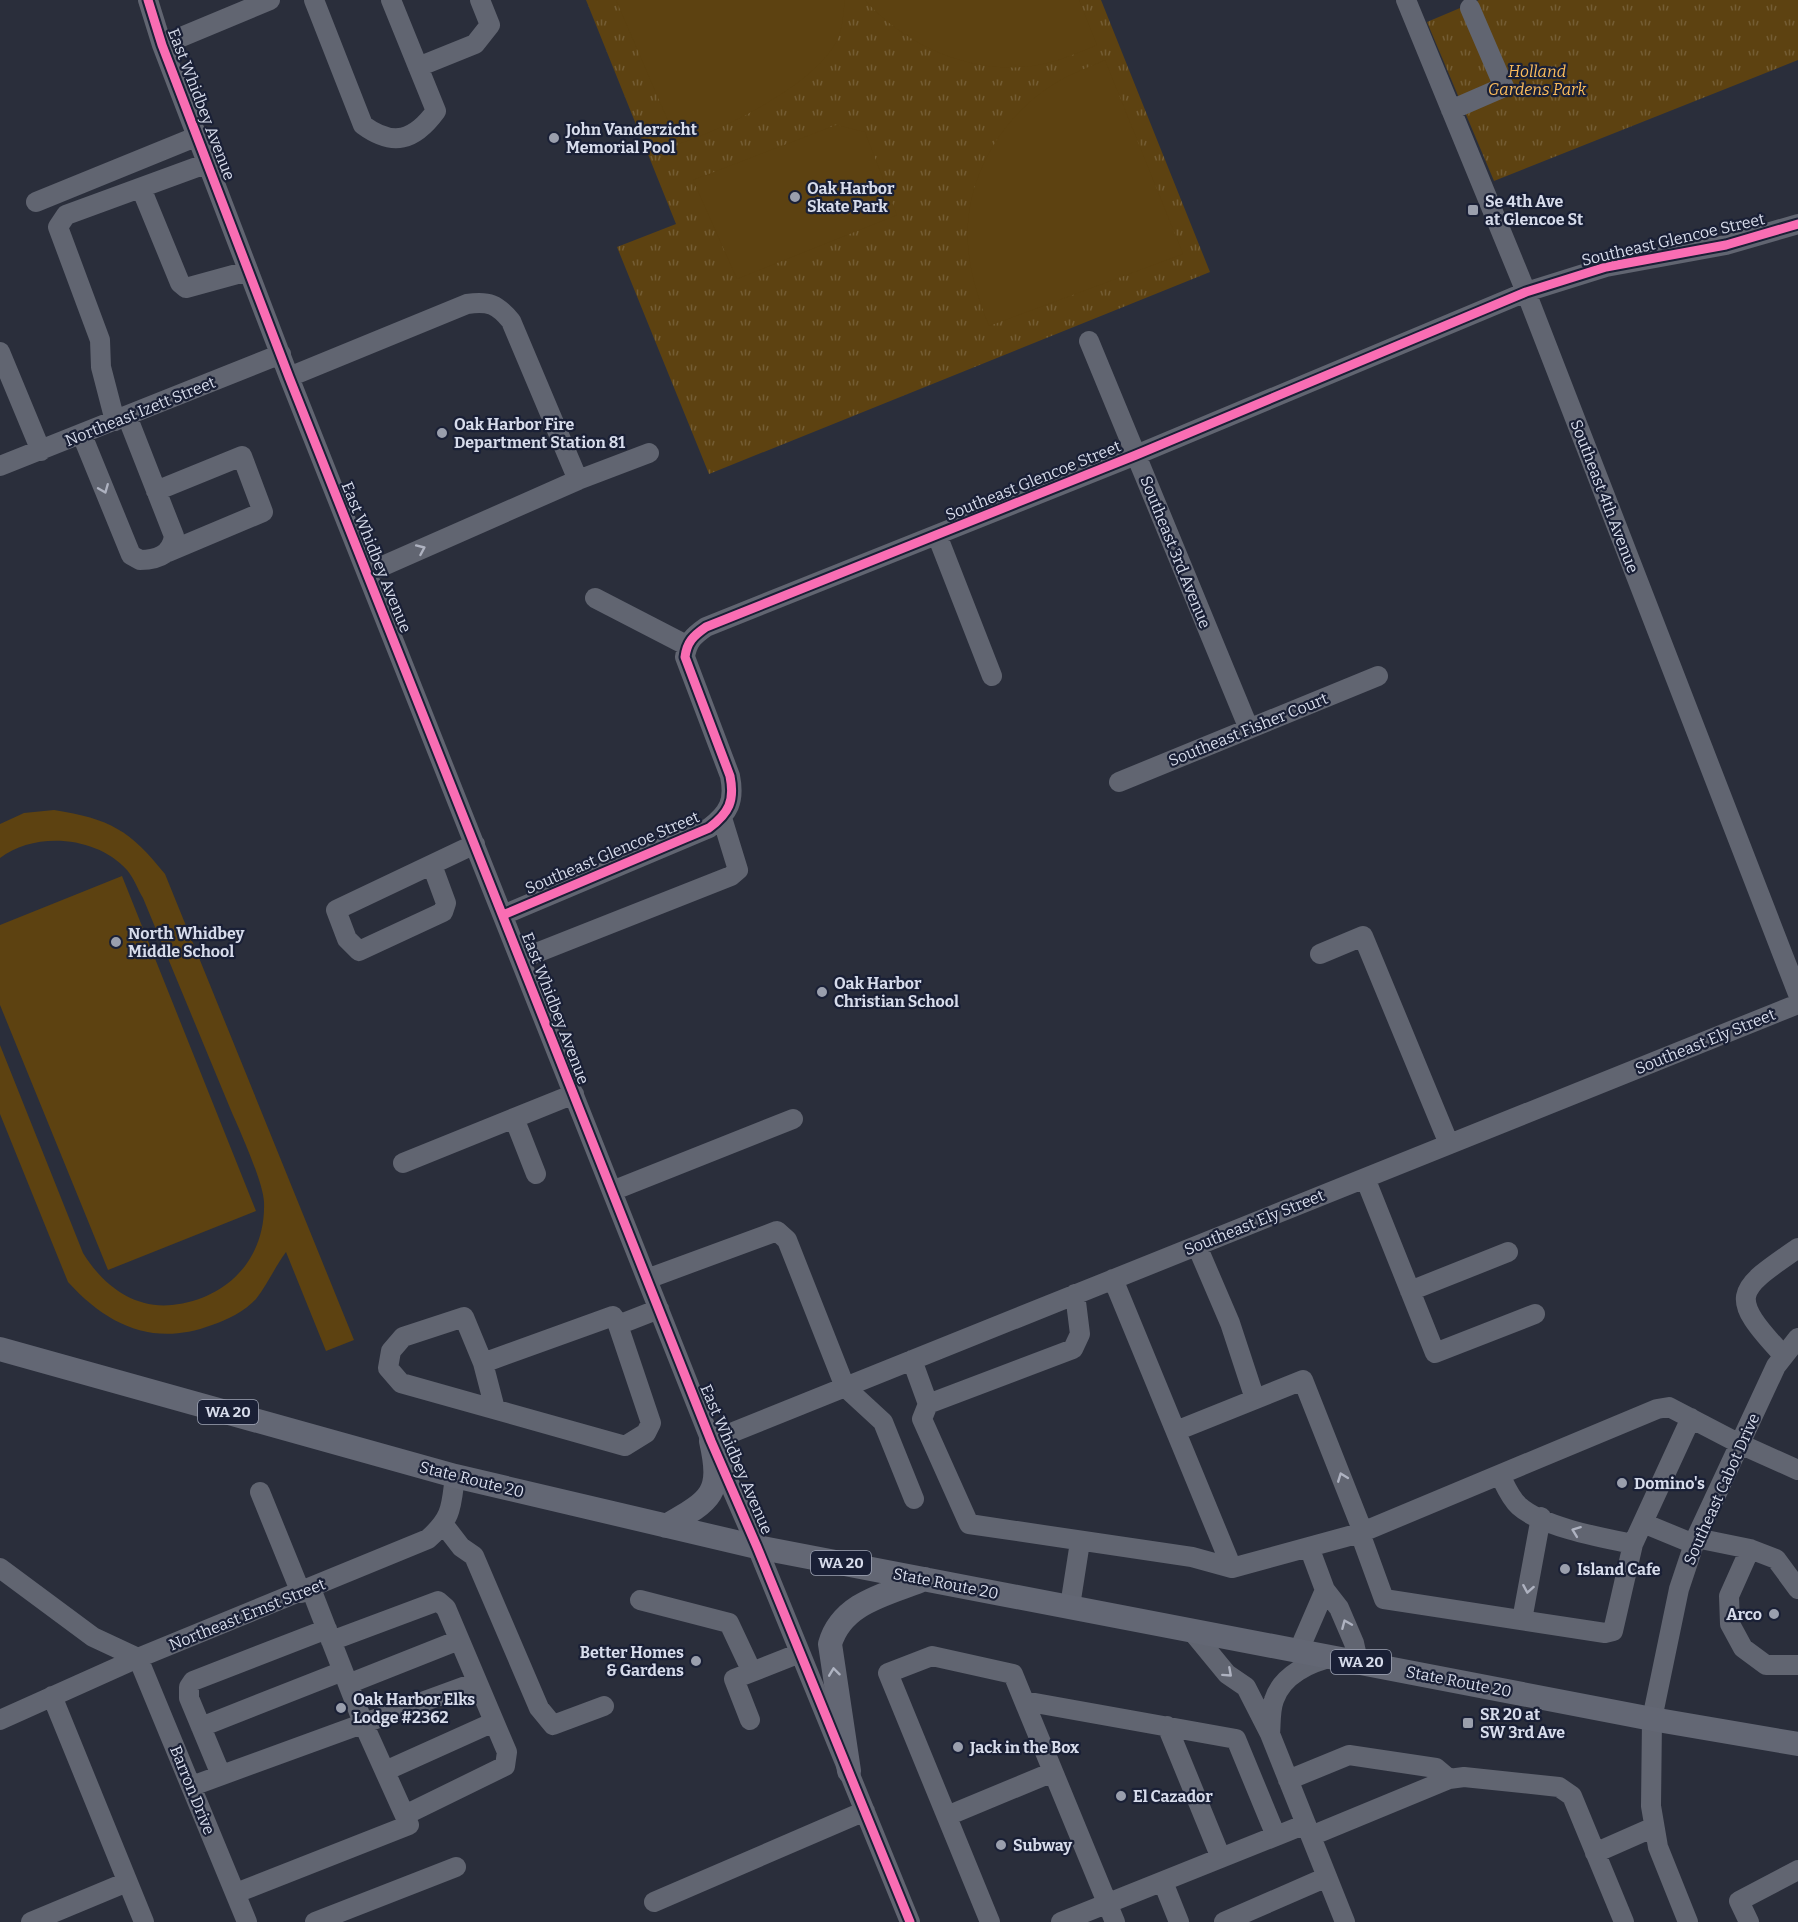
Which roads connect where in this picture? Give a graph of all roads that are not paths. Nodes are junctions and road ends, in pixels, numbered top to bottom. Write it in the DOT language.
graph roads {
  1 [pos="148,0"];
  2 [pos="270,0"];
  3 [pos="314,0"];
  4 [pos="391,0"];
  5 [pos="480,0"];
  6 [pos="1406,0"];
  7 [pos="1470,8"];
  8 [pos="162,45"];
  9 [pos="418,67"];
  10 [pos="1451,110"];
  11 [pos="198,136"];
  12 [pos="208,164"];
  13 [pos="141,188"];
  14 [pos="36,202"];
  15 [pos="1798,224"];
  16 [pos="248,271"];
  17 [pos="1526,292"];
  18 [pos="1089,341"];
  19 [pos="0,352"];
  20 [pos="280,354"];
  21 [pos="289,376"];
  22 [pos="121,419"];
  23 [pos="82,435"];
  24 [pos="41,451"];
  25 [pos="649,453"];
  26 [pos="1136,455"];
  27 [pos="0,466"];
  28 [pos="578,480"];
  29 [pos="156,491"];
  30 [pos="937,535"];
  31 [pos="168,552"];
  32 [pos="367,573"];
  33 [pos="595,598"];
  34 [pos="686,645"];
  35 [pos="992,676"];
  36 [pos="1378,676"];
  37 [pos="1249,729"];
  38 [pos="1119,782"];
  39 [pos="722,818"];
  40 [pos="475,844"];
  41 [pos="432,865"];
  42 [pos="503,915"];
  43 [pos="1320,954"];
  44 [pos="521,959"];
  45 [pos="1798,994"];
  46 [pos="1798,1004"];
  47 [pos="574,1094"];
  48 [pos="514,1118"];
  49 [pos="793,1119"];
  50 [pos="1449,1144"];
  51 [pos="403,1163"];
  52 [pos="536,1174"];
  53 [pos="1365,1178"];
  54 [pos="612,1191"];
  55 [pos="1197,1246"];
  56 [pos="1798,1248"];
  57 [pos="1508,1252"];
  58 [pos="647,1279"];
  59 [pos="1113,1279"];
  60 [pos="1410,1291"];
  61 [pos="1075,1294"];
  62 [pos="659,1309"];
  63 [pos="1535,1314"];
  64 [pos="618,1325"];
  65 [pos="1798,1338"];
  66 [pos="0,1349"];
  67 [pos="1783,1354"];
  68 [pos="912,1360"];
  69 [pos="483,1363"];
  70 [pos="845,1387"];
  71 [pos="1255,1399"];
  72 [pos="928,1404"];
  73 [pos="495,1409"];
  74 [pos="1691,1418"];
  75 [pos="1176,1431"];
  76 [pos="711,1441"];
  77 [pos="1740,1444"];
  78 [pos="1798,1470"];
  79 [pos="1500,1474"];
  80 [pos="455,1476"];
  81 [pos="260,1492"];
  82 [pos="915,1499"];
  83 [pos="1540,1517"];
  84 [pos="1643,1523"];
  85 [pos="444,1525"];
  86 [pos="666,1526"];
  87 [pos="1362,1532"];
  88 [pos="1695,1541"];
  89 [pos="1080,1542"];
  90 [pos="1633,1544"];
  91 [pos="757,1547"];
  92 [pos="1309,1547"];
  93 [pos="1750,1549"];
  94 [pos="0,1568"];
  95 [pos="1232,1568"];
  96 [pos="925,1579"];
  97 [pos="1798,1589"];
  98 [pos="1325,1590"];
  99 [pos="306,1591"];
  100 [pos="640,1600"];
  101 [pos="1070,1606"];
  102 [pos="1522,1620"];
  103 [pos="1190,1629"];
  104 [pos="329,1635"];
  105 [pos="459,1640"];
  106 [pos="1299,1650"];
  107 [pos="800,1653"];
  108 [pos="138,1658"];
  109 [pos="1346,1659"];
  110 [pos="1798,1665"];
  111 [pos="752,1672"];
  112 [pos="346,1677"];
  113 [pos="477,1682"];
  114 [pos="52,1696"];
  115 [pos="1024,1701"];
  116 [pos="604,1706"];
  117 [pos="1652,1719"];
  118 [pos="0,1720"];
  119 [pos="750,1720"];
  120 [pos="494,1722"];
  121 [pos="364,1725"];
  122 [pos="1167,1726"];
  123 [pos="201,1727"];
  124 [pos="1270,1734"];
  125 [pos="1798,1744"];
  126 [pos="385,1771"];
  127 [pos="849,1771"];
  128 [pos="1053,1772"];
  129 [pos="221,1775"];
  130 [pos="1449,1779"];
  131 [pos="1288,1780"];
  132 [pos="192,1786"];
  133 [pos="865,1811"];
  134 [pos="405,1815"];
  135 [pos="947,1816"];
  136 [pos="1654,1827"];
  137 [pos="1309,1830"];
  138 [pos="1276,1836"];
  139 [pos="1595,1852"];
  140 [pos="1221,1858"];
  141 [pos="456,1867"];
  142 [pos="1798,1870"];
  143 [pos="1327,1877"];
  144 [pos="1162,1881"];
  145 [pos="128,1882"];
  146 [pos="236,1893"];
  147 [pos="654,1902"];
  148 [pos="1111,1913"];
  149 [pos="31,1922"];
  150 [pos="144,1922"];
  151 [pos="248,1922"];
  152 [pos="315,1922"];
  153 [pos="910,1922"];
  154 [pos="990,1922"];
  155 [pos="1061,1922"];
  156 [pos="1179,1922"];
  157 [pos="1224,1922"];
  158 [pos="1346,1922"];
  159 [pos="1624,1922"];
  160 [pos="1688,1922"];
  161 [pos="1749,1922"];
  1 -- 8 [label="street, East Whidbey Avenue"];
  2 -- 8 [label="street"];
  3 -- 9 [label="street"];
  4 -- 9 [label="street"];
  5 -- 9 [label="street"];
  6 -- 10 [label="street, Southeast 4th Avenue"];
  7 -- 10 [label="street"];
  8 -- 11 [label="street, East Whidbey Avenue"];
  10 -- 17 [label="street, Southeast 4th Avenue"];
  11 -- 12 [label="street, East Whidbey Avenue"];
  11 -- 14 [label="street"];
  12 -- 13 [label="street"];
  12 -- 16 [label="street, East Whidbey Avenue"];
  13 -- 16 [label="street"];
  13 -- 22 [label="street"];
  15 -- 17 [label="street, Southeast Glencoe Street"];
  16 -- 20 [label="street, East Whidbey Avenue"];
  17 -- 26 [label="street, Southeast Glencoe Street"];
  17 -- 45 [label="street, Southeast 4th Avenue"];
  18 -- 26 [label="street, Southeast 3rd Avenue"];
  19 -- 24 [label="street"];
  20 -- 21 [label="street, East Whidbey Avenue"];
  20 -- 22 [label="street, Northeast Izett Street"];
  21 -- 28 [label="street"];
  21 -- 32 [label="street, East Whidbey Avenue"];
  22 -- 23 [label="street, Northeast Izett Street"];
  22 -- 29 [label="street"];
  23 -- 24 [label="street, Northeast Izett Street"];
  23 -- 31 [label="street, one-way"];
  24 -- 27 [label="street, Northeast Izett Street"];
  25 -- 28 [label="street"];
  26 -- 30 [label="street, Southeast Glencoe Street"];
  26 -- 37 [label="street, Southeast 3rd Avenue"];
  32 -- 28 [label="street, one-way"];
  29 -- 31 [label="street"];
  29 -- 31 [label="street"];
  30 -- 34 [label="street, Southeast Glencoe Street"];
  30 -- 35 [label="street"];
  32 -- 40 [label="street, East Whidbey Avenue"];
  33 -- 34 [label="street"];
  34 -- 39 [label="street, Southeast Glencoe Street"];
  36 -- 37 [label="street, Southeast Fisher Court"];
  37 -- 38 [label="street, Southeast Fisher Court"];
  39 -- 42 [label="street, Southeast Glencoe Street"];
  39 -- 44 [label="street"];
  40 -- 41 [label="street"];
  40 -- 42 [label="street, East Whidbey Avenue"];
  41 -- 41 [label="street"];
  42 -- 44 [label="street, East Whidbey Avenue"];
  43 -- 50 [label="street"];
  44 -- 47 [label="street, East Whidbey Avenue"];
  46 -- 50 [label="street, Southeast Ely Street"];
  47 -- 48 [label="street"];
  47 -- 54 [label="street, East Whidbey Avenue"];
  48 -- 51 [label="street"];
  48 -- 52 [label="street"];
  49 -- 54 [label="street"];
  50 -- 53 [label="street, Southeast Ely Street"];
  53 -- 55 [label="street, Southeast Ely Street"];
  53 -- 60 [label="street"];
  54 -- 58 [label="street, East Whidbey Avenue"];
  55 -- 59 [label="street, Southeast Ely Street"];
  55 -- 71 [label="street"];
  56 -- 67 [label="street"];
  57 -- 60 [label="street"];
  58 -- 62 [label="street, East Whidbey Avenue"];
  58 -- 70 [label="street"];
  59 -- 61 [label="street, Southeast Ely Street"];
  59 -- 75 [label="street"];
  60 -- 63 [label="street"];
  61 -- 68 [label="street, Southeast Ely Street"];
  61 -- 72 [label="street"];
  62 -- 64 [label="street"];
  62 -- 76 [label="street, East Whidbey Avenue"];
  64 -- 69 [label="street"];
  64 -- 73 [label="street"];
  65 -- 67 [label="street, Southeast Cabot Drive"];
  66 -- 80 [label="main road, State Route 20 / WA 20"];
  67 -- 77 [label="street, Southeast Cabot Drive"];
  68 -- 70 [label="street, Southeast Ely Street"];
  68 -- 72 [label="street"];
  69 -- 73 [label="street"];
  69 -- 73 [label="street"];
  70 -- 76 [label="street, Southeast Ely Street"];
  70 -- 82 [label="street"];
  71 -- 75 [label="street"];
  87 -- 71 [label="street, one-way"];
  72 -- 89 [label="street"];
  74 -- 77 [label="street"];
  74 -- 79 [label="street"];
  74 -- 84 [label="street"];
  75 -- 95 [label="street"];
  76 -- 86 [label="main road"];
  76 -- 91 [label="street, East Whidbey Avenue"];
  77 -- 78 [label="street"];
  77 -- 88 [label="street, Southeast Cabot Drive"];
  79 -- 83 [label="street"];
  79 -- 87 [label="street"];
  80 -- 85 [label="street"];
  80 -- 86 [label="main road, State Route 20 / WA 20"];
  81 -- 99 [label="street"];
  90 -- 83 [label="street, one-way"];
  83 -- 102 [label="street, one-way"];
  84 -- 88 [label="street"];
  84 -- 90 [label="street"];
  85 -- 99 [label="street, Northeast Ernst Street"];
  85 -- 116 [label="street"];
  86 -- 91 [label="main road, State Route 20 / WA 20"];
  87 -- 92 [label="street"];
  87 -- 102 [label="street"];
  88 -- 93 [label="street"];
  88 -- 117 [label="street, Southeast Cabot Drive"];
  89 -- 95 [label="street"];
  89 -- 101 [label="street"];
  90 -- 102 [label="street"];
  91 -- 96 [label="main road, State Route 20 / WA 20"];
  91 -- 107 [label="street, East Whidbey Avenue"];
  92 -- 95 [label="street"];
  92 -- 98 [label="street"];
  93 -- 97 [label="street"];
  93 -- 110 [label="street"];
  94 -- 108 [label="street"];
  96 -- 101 [label="main road, State Route 20 / WA 20"];
  127 -- 96 [label="main road, one-way"];
  98 -- 106 [label="street"];
  109 -- 98 [label="street, one-way"];
  99 -- 104 [label="street"];
  99 -- 108 [label="street, Northeast Ernst Street"];
  100 -- 111 [label="street"];
  101 -- 103 [label="main road, State Route 20 / WA 20"];
  103 -- 106 [label="main road, State Route 20 / WA 20"];
  103 -- 124 [label="street, one-way"];
  104 -- 105 [label="street"];
  104 -- 112 [label="street"];
  104 -- 123 [label="street"];
  105 -- 112 [label="street"];
  105 -- 113 [label="street"];
  106 -- 109 [label="main road, State Route 20 / WA 20"];
  107 -- 111 [label="street"];
  107 -- 127 [label="street, East Whidbey Avenue"];
  108 -- 114 [label="street, Northeast Ernst Street"];
  108 -- 132 [label="street, Barron Drive"];
  109 -- 117 [label="main road, State Route 20 / WA 20"];
  109 -- 124 [label="street"];
  111 -- 119 [label="street"];
  112 -- 121 [label="street"];
  112 -- 123 [label="street"];
  113 -- 120 [label="street"];
  113 -- 121 [label="street"];
  114 -- 118 [label="street, Northeast Ernst Street"];
  114 -- 145 [label="street"];
  115 -- 122 [label="street"];
  115 -- 128 [label="street"];
  115 -- 135 [label="street"];
  117 -- 125 [label="main road, State Route 20 / WA 20"];
  117 -- 136 [label="street"];
  120 -- 126 [label="street"];
  120 -- 134 [label="street"];
  121 -- 126 [label="street"];
  121 -- 129 [label="street"];
  122 -- 138 [label="street"];
  122 -- 140 [label="street"];
  123 -- 129 [label="street"];
  124 -- 131 [label="street"];
  126 -- 134 [label="street"];
  127 -- 133 [label="street, East Whidbey Avenue"];
  128 -- 135 [label="street"];
  128 -- 148 [label="street"];
  129 -- 132 [label="street"];
  130 -- 131 [label="street"];
  130 -- 137 [label="street"];
  130 -- 139 [label="street"];
  131 -- 137 [label="street"];
  132 -- 146 [label="street, Barron Drive"];
  133 -- 147 [label="street"];
  133 -- 153 [label="street, East Whidbey Avenue"];
  134 -- 146 [label="street"];
  135 -- 154 [label="street"];
  136 -- 139 [label="street"];
  136 -- 160 [label="street"];
  137 -- 138 [label="street"];
  137 -- 143 [label="street"];
  138 -- 140 [label="street"];
  139 -- 159 [label="street"];
  140 -- 144 [label="street"];
  141 -- 152 [label="street"];
  142 -- 161 [label="street"];
  143 -- 157 [label="street"];
  143 -- 158 [label="street"];
  144 -- 148 [label="street"];
  144 -- 156 [label="street"];
  145 -- 149 [label="street"];
  145 -- 150 [label="street"];
  146 -- 151 [label="street, Barron Drive"];
  148 -- 155 [label="street"];
}
